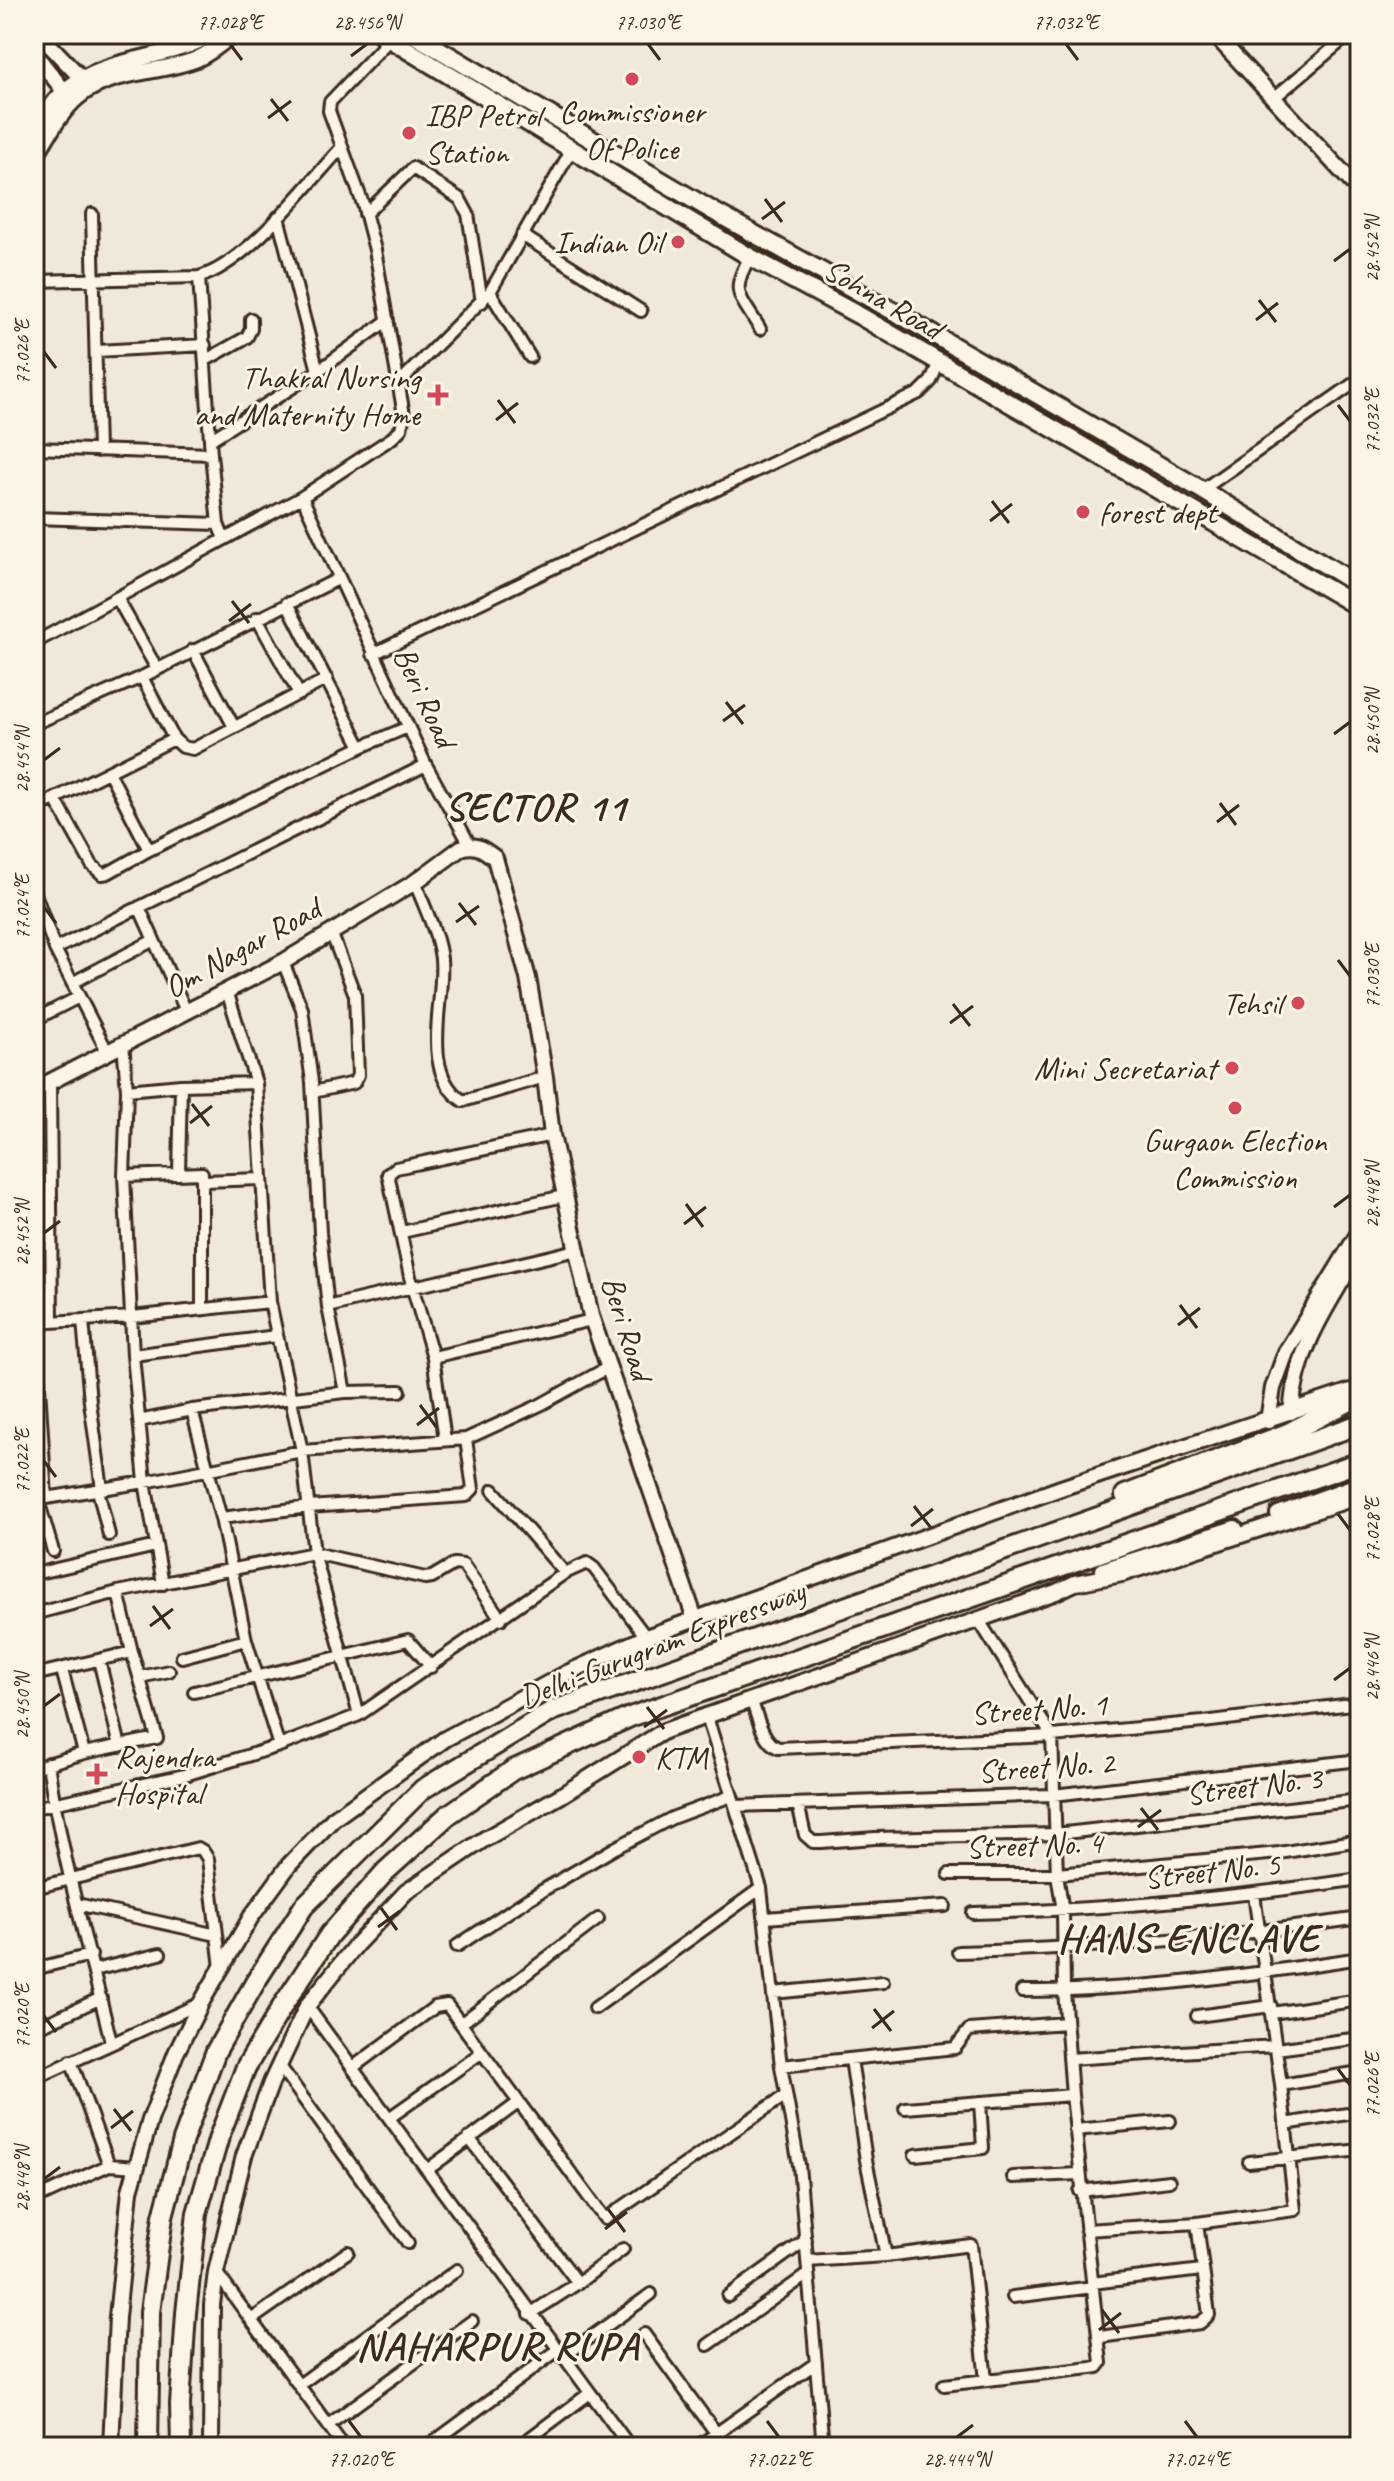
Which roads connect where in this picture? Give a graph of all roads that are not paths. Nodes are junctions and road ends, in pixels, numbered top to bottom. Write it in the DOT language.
graph roads {
  1 [pos="39,34"];
  2 [pos="212,34"];
  3 [pos="233,34"];
  4 [pos="413,34"];
  5 [pos="1214,34"];
  6 [pos="1350,34"];
  7 [pos="385,36"];
  8 [pos="34,53"];
  9 [pos="183,55"];
  10 [pos="86,84"];
  11 [pos="508,90"];
  12 [pos="68,97"];
  13 [pos="1274,98"];
  14 [pos="34,102"];
  15 [pos="499,105"];
  16 [pos="50,109"];
  17 [pos="34,132"];
  18 [pos="342,147"];
  19 [pos="572,149"];
  20 [pos="34,158"];
  21 [pos="1360,191"];
  22 [pos="92,214"];
  23 [pos="365,214"];
  24 [pos="278,217"];
  25 [pos="522,235"];
  26 [pos="750,257"];
  27 [pos="199,277"];
  28 [pos="94,280"];
  29 [pos="34,281"];
  30 [pos="490,292"];
  31 [pos="482,302"];
  32 [pos="641,311"];
  33 [pos="251,319"];
  34 [pos="388,320"];
  35 [pos="760,329"];
  36 [pos="205,345"];
  37 [pos="97,351"];
  38 [pos="530,357"];
  39 [pos="206,360"];
  40 [pos="939,362"];
  41 [pos="318,371"];
  42 [pos="1360,379"];
  43 [pos="399,383"];
  44 [pos="210,440"];
  45 [pos="34,448"];
  46 [pos="98,451"];
  47 [pos="211,454"];
  48 [pos="1202,490"];
  49 [pos="302,497"];
  50 [pos="34,518"];
  51 [pos="218,524"];
  52 [pos="224,539"];
  53 [pos="338,579"];
  54 [pos="1360,586"];
  55 [pos="117,598"];
  56 [pos="287,603"];
  57 [pos="1360,608"];
  58 [pos="257,618"];
  59 [pos="34,643"];
  60 [pos="193,650"];
  61 [pos="373,654"];
  62 [pos="157,669"];
  63 [pos="142,677"];
  64 [pos="327,679"];
  65 [pos="299,694"];
  66 [pos="34,724"];
  67 [pos="234,727"];
  68 [pos="408,727"];
  69 [pos="174,739"];
  70 [pos="361,747"];
  71 [pos="426,765"];
  72 [pos="109,772"];
  73 [pos="55,799"];
  74 [pos="34,809"];
  75 [pos="470,845"];
  76 [pos="149,850"];
  77 [pos="415,882"];
  78 [pos="34,891"];
  79 [pos="139,907"];
  80 [pos="331,932"];
  81 [pos="154,940"];
  82 [pos="55,949"];
  83 [pos="283,962"];
  84 [pos="72,983"];
  85 [pos="227,991"];
  86 [pos="79,997"];
  87 [pos="186,1011"];
  88 [pos="34,1020"];
  89 [pos="123,1043"];
  90 [pos="107,1051"];
  91 [pos="545,1077"];
  92 [pos="50,1082"];
  93 [pos="256,1083"];
  94 [pos="181,1085"];
  95 [pos="34,1090"];
  96 [pos="127,1090"];
  97 [pos="313,1092"];
  98 [pos="552,1135"];
  99 [pos="179,1172"];
  100 [pos="124,1176"];
  101 [pos="261,1179"];
  102 [pos="203,1181"];
  103 [pos="564,1196"];
  104 [pos="1360,1231"];
  105 [pos="402,1232"];
  106 [pos="576,1250"];
  107 [pos="1360,1250"];
  108 [pos="412,1286"];
  109 [pos="270,1302"];
  110 [pos="328,1307"];
  111 [pos="202,1309"];
  112 [pos="132,1317"];
  113 [pos="83,1320"];
  114 [pos="592,1320"];
  115 [pos="52,1322"];
  116 [pos="34,1323"];
  117 [pos="276,1336"];
  118 [pos="133,1355"];
  119 [pos="433,1357"];
  120 [pos="609,1367"];
  121 [pos="1360,1388"];
  122 [pos="400,1391"];
  123 [pos="345,1392"];
  124 [pos="1360,1396"];
  125 [pos="289,1398"];
  126 [pos="192,1410"];
  127 [pos="1291,1412"];
  128 [pos="139,1421"];
  129 [pos="1268,1421"];
  130 [pos="1360,1424"];
  131 [pos="466,1439"];
  132 [pos="445,1440"];
  133 [pos="302,1451"];
  134 [pos="1360,1462"];
  135 [pos="207,1468"];
  136 [pos="145,1482"];
  137 [pos="1360,1484"];
  138 [pos="100,1489"];
  139 [pos="493,1490"];
  140 [pos="1360,1496"];
  141 [pos="40,1499"];
  142 [pos="309,1507"];
  143 [pos="221,1518"];
  144 [pos="1060,1531"];
  145 [pos="109,1535"];
  146 [pos="156,1546"];
  147 [pos="53,1551"];
  148 [pos="314,1553"];
  149 [pos="233,1571"];
  150 [pos="565,1573"];
  151 [pos="34,1574"];
  152 [pos="1027,1580"];
  153 [pos="1075,1583"];
  154 [pos="163,1584"];
  155 [pos="118,1592"];
  156 [pos="34,1614"];
  157 [pos="501,1619"];
  158 [pos="695,1619"];
  159 [pos="978,1619"];
  160 [pos="646,1637"];
  161 [pos="246,1640"];
  162 [pos="132,1652"];
  163 [pos="341,1655"];
  164 [pos="182,1657"];
  165 [pos="99,1660"];
  166 [pos="431,1667"];
  167 [pos="62,1670"];
  168 [pos="169,1671"];
  169 [pos="34,1675"];
  170 [pos="140,1677"];
  171 [pos="257,1677"];
  172 [pos="194,1692"];
  173 [pos="751,1699"];
  174 [pos="1360,1703"];
  175 [pos="706,1714"];
  176 [pos="359,1715"];
  177 [pos="1052,1736"];
  178 [pos="120,1746"];
  179 [pos="279,1746"];
  180 [pos="84,1753"];
  181 [pos="1360,1760"];
  182 [pos="48,1763"];
  183 [pos="34,1768"];
  184 [pos="1053,1795"];
  185 [pos="1360,1800"];
  186 [pos="733,1801"];
  187 [pos="53,1804"];
  188 [pos="798,1804"];
  189 [pos="34,1808"];
  190 [pos="1056,1834"];
  191 [pos="1360,1840"];
  192 [pos="949,1874"];
  193 [pos="1057,1874"];
  194 [pos="70,1879"];
  195 [pos="1360,1879"];
  196 [pos="34,1888"];
  197 [pos="761,1888"];
  198 [pos="1254,1894"];
  199 [pos="77,1904"];
  200 [pos="945,1906"];
  201 [pos="1063,1911"];
  202 [pos="973,1913"];
  203 [pos="764,1918"];
  204 [pos="1360,1918"];
  205 [pos="598,1919"];
  206 [pos="1258,1933"];
  207 [pos="217,1935"];
  208 [pos="457,1946"];
  209 [pos="1064,1949"];
  210 [pos="958,1952"];
  211 [pos="160,1954"];
  212 [pos="91,1955"];
  213 [pos="1360,1958"];
  214 [pos="221,1968"];
  215 [pos="34,1969"];
  216 [pos="94,1970"];
  217 [pos="1264,1973"];
  218 [pos="883,1982"];
  219 [pos="1022,1991"];
  220 [pos="1064,1991"];
  221 [pos="773,1993"];
  222 [pos="101,1998"];
  223 [pos="1360,2000"];
  224 [pos="201,2003"];
  225 [pos="307,2006"];
  226 [pos="595,2008"];
  227 [pos="1271,2009"];
  228 [pos="1197,2016"];
  229 [pos="463,2022"];
  230 [pos="1066,2023"];
  231 [pos="34,2029"];
  232 [pos="1360,2038"];
  233 [pos="111,2042"];
  234 [pos="1276,2048"];
  235 [pos="481,2053"];
  236 [pos="851,2059"];
  237 [pos="1069,2059"];
  238 [pos="71,2061"];
  239 [pos="279,2065"];
  240 [pos="781,2066"];
  241 [pos="352,2068"];
  242 [pos="1360,2072"];
  243 [pos="34,2079"];
  244 [pos="1281,2085"];
  245 [pos="786,2095"];
  246 [pos="1072,2095"];
  247 [pos="980,2102"];
  248 [pos="518,2103"];
  249 [pos="905,2108"];
  250 [pos="1360,2112"];
  251 [pos="389,2118"];
  252 [pos="1170,2121"];
  253 [pos="1285,2124"];
  254 [pos="1075,2130"];
  255 [pos="469,2138"];
  256 [pos="1360,2150"];
  257 [pos="915,2155"];
  258 [pos="1290,2157"];
  259 [pos="1249,2162"];
  260 [pos="109,2165"];
  261 [pos="137,2167"];
  262 [pos="427,2170"];
  263 [pos="1079,2174"];
  264 [pos="1013,2177"];
  265 [pos="34,2180"];
  266 [pos="1169,2181"];
  267 [pos="1080,2191"];
  268 [pos="1197,2223"];
  269 [pos="1086,2230"];
  270 [pos="806,2240"];
  271 [pos="408,2243"];
  272 [pos="623,2249"];
  273 [pos="348,2252"];
  274 [pos="886,2256"];
  275 [pos="807,2261"];
  276 [pos="457,2270"];
  277 [pos="1202,2270"];
  278 [pos="216,2272"];
  279 [pos="808,2274"];
  280 [pos="578,2283"];
  281 [pos="1092,2285"];
  282 [pos="651,2294"];
  283 [pos="728,2296"];
  284 [pos="1013,2297"];
  285 [pos="530,2314"];
  286 [pos="251,2320"];
  287 [pos="472,2321"];
  288 [pos="644,2334"];
  289 [pos="1100,2337"];
  290 [pos="708,2345"];
  291 [pos="560,2354"];
  292 [pos="816,2363"];
  293 [pos="986,2380"];
  294 [pos="299,2385"];
  295 [pos="944,2385"];
  296 [pos="590,2393"];
  297 [pos="328,2425"];
  298 [pos="716,2433"];
  299 [pos="625,2445"];
  300 [pos="111,2447"];
  301 [pos="148,2447"];
  302 [pos="181,2447"];
  303 [pos="211,2447"];
  304 [pos="344,2447"];
  305 [pos="427,2447"];
  306 [pos="518,2447"];
  307 [pos="697,2447"];
  308 [pos="823,2447"];
  1 -- 10 [label="main road"];
  2 -- 9 [label="main road"];
  3 -- 9 [label="main road"];
  4 -- 11 [label="main road, Sohna Road"];
  5 -- 13 [label="main road"];
  6 -- 13 [label="street"];
  7 -- 15 [label="main road, Sohna Road"];
  7 -- 18 [label="street"];
  8 -- 12 [label="main road"];
  9 -- 10 [label="main road"];
  10 -- 12 [label="main road"];
  11 -- 15 [label="main road"];
  11 -- 48 [label="main road, Sohna Road"];
  12 -- 16 [label="main road"];
  12 -- 20 [label="main road"];
  13 -- 21 [label="main road"];
  14 -- 16 [label="street"];
  15 -- 19 [label="main road, Sohna Road"];
  16 -- 17 [label="main road"];
  18 -- 23 [label="street"];
  18 -- 24 [label="street"];
  19 -- 25 [label="street"];
  19 -- 26 [label="main road, Sohna Road"];
  22 -- 28 [label="street"];
  23 -- 31 [label="street"];
  23 -- 34 [label="street"];
  24 -- 27 [label="street"];
  24 -- 41 [label="street"];
  25 -- 30 [label="street"];
  25 -- 32 [label="street"];
  26 -- 35 [label="street"];
  26 -- 40 [label="main road, Sohna Road"];
  27 -- 28 [label="street"];
  27 -- 36 [label="street"];
  28 -- 29 [label="street"];
  28 -- 37 [label="street"];
  30 -- 31 [label="street"];
  30 -- 38 [label="street"];
  31 -- 43 [label="street"];
  33 -- 39 [label="street"];
  34 -- 41 [label="street"];
  34 -- 43 [label="street"];
  36 -- 37 [label="street"];
  36 -- 39 [label="street"];
  37 -- 46 [label="street"];
  39 -- 44 [label="street"];
  40 -- 57 [label="main road, Sohna Road"];
  40 -- 61 [label="street"];
  41 -- 44 [label="street"];
  42 -- 48 [label="street"];
  43 -- 49 [label="street"];
  44 -- 47 [label="street"];
  45 -- 46 [label="street"];
  46 -- 47 [label="street"];
  47 -- 51 [label="street"];
  48 -- 54 [label="main road, Sohna Road"];
  49 -- 52 [label="street"];
  49 -- 53 [label="street, Beri Road"];
  50 -- 51 [label="street"];
  51 -- 52 [label="street"];
  52 -- 55 [label="street"];
  53 -- 56 [label="street"];
  53 -- 61 [label="street, Beri Road"];
  55 -- 59 [label="street"];
  55 -- 62 [label="street"];
  56 -- 58 [label="street"];
  56 -- 64 [label="street"];
  58 -- 60 [label="street"];
  58 -- 65 [label="street"];
  60 -- 62 [label="street"];
  60 -- 67 [label="street"];
  61 -- 68 [label="street, Beri Road"];
  62 -- 63 [label="street"];
  63 -- 66 [label="street"];
  63 -- 69 [label="street"];
  64 -- 65 [label="street"];
  64 -- 70 [label="street"];
  65 -- 67 [label="street"];
  67 -- 69 [label="street"];
  68 -- 70 [label="street"];
  68 -- 71 [label="street, Beri Road"];
  69 -- 72 [label="street"];
  70 -- 76 [label="street"];
  71 -- 75 [label="street, Beri Road"];
  71 -- 79 [label="street"];
  72 -- 73 [label="street"];
  72 -- 76 [label="street"];
  73 -- 74 [label="street"];
  73 -- 76 [label="street"];
  75 -- 77 [label="main road, Om Nagar Road"];
  75 -- 91 [label="main road, Beri Road"];
  77 -- 80 [label="main road, Om Nagar Road"];
  77 -- 91 [label="street"];
  78 -- 82 [label="street"];
  79 -- 81 [label="street"];
  79 -- 82 [label="street"];
  80 -- 83 [label="main road, Om Nagar Road"];
  80 -- 97 [label="street"];
  81 -- 84 [label="street"];
  81 -- 87 [label="street"];
  82 -- 84 [label="street"];
  83 -- 85 [label="main road, Om Nagar Road"];
  83 -- 97 [label="street"];
  84 -- 86 [label="street"];
  85 -- 87 [label="main road, Om Nagar Road"];
  85 -- 93 [label="street"];
  86 -- 88 [label="street"];
  86 -- 90 [label="street"];
  87 -- 89 [label="main road, Om Nagar Road"];
  89 -- 90 [label="main road, Om Nagar Road"];
  89 -- 96 [label="street"];
  90 -- 92 [label="main road, Om Nagar Road"];
  91 -- 98 [label="main road, Beri Road"];
  92 -- 95 [label="main road, Om Nagar Road"];
  92 -- 115 [label="street"];
  93 -- 94 [label="street"];
  93 -- 101 [label="street"];
  94 -- 96 [label="street"];
  94 -- 99 [label="street"];
  96 -- 100 [label="street"];
  97 -- 110 [label="street"];
  98 -- 103 [label="main road, Beri Road"];
  98 -- 105 [label="street"];
  99 -- 100 [label="street"];
  99 -- 102 [label="street"];
  100 -- 112 [label="street"];
  101 -- 102 [label="street"];
  101 -- 109 [label="street"];
  102 -- 111 [label="street"];
  103 -- 105 [label="street"];
  103 -- 106 [label="main road, Beri Road"];
  104 -- 129 [label="main road"];
  105 -- 108 [label="street"];
  106 -- 108 [label="street"];
  106 -- 114 [label="main road, Beri Road"];
  107 -- 127 [label="main road"];
  108 -- 110 [label="street"];
  108 -- 119 [label="street"];
  109 -- 111 [label="street"];
  109 -- 117 [label="street"];
  110 -- 123 [label="street"];
  111 -- 112 [label="street"];
  112 -- 113 [label="street"];
  112 -- 118 [label="street"];
  113 -- 115 [label="street"];
  113 -- 138 [label="street"];
  114 -- 119 [label="street"];
  114 -- 120 [label="main road, Beri Road"];
  115 -- 116 [label="street"];
  116 -- 141 [label="street"];
  117 -- 118 [label="street"];
  117 -- 125 [label="street"];
  118 -- 128 [label="street"];
  119 -- 132 [label="street"];
  120 -- 131 [label="street"];
  120 -- 158 [label="main road, Beri Road"];
  121 -- 127 [label="main road"];
  122 -- 123 [label="street"];
  123 -- 125 [label="street"];
  124 -- 144 [label="highway"];
  125 -- 126 [label="street"];
  125 -- 133 [label="street"];
  126 -- 128 [label="street"];
  126 -- 135 [label="street"];
  127 -- 129 [label="main road"];
  128 -- 136 [label="street"];
  129 -- 158 [label="main road"];
  130 -- 144 [label="highway, Delhi-Gurugram Expressway"];
  131 -- 132 [label="street"];
  131 -- 142 [label="street"];
  132 -- 133 [label="street"];
  133 -- 135 [label="street"];
  133 -- 142 [label="street"];
  134 -- 152 [label="highway, Delhi-Gurugram Expressway"];
  135 -- 136 [label="street"];
  135 -- 143 [label="street"];
  136 -- 138 [label="street"];
  136 -- 146 [label="street"];
  137 -- 153 [label="main road"];
  138 -- 141 [label="street"];
  138 -- 145 [label="street"];
  139 -- 150 [label="street"];
  140 -- 153 [label="main road"];
  141 -- 147 [label="street"];
  142 -- 143 [label="street"];
  142 -- 148 [label="street"];
  143 -- 149 [label="street"];
  144 -- 301 [label="highway, Delhi-Gurugram Expressway"];
  146 -- 151 [label="street"];
  146 -- 154 [label="street"];
  148 -- 149 [label="street"];
  148 -- 157 [label="street"];
  148 -- 163 [label="street"];
  149 -- 154 [label="street"];
  149 -- 161 [label="street"];
  150 -- 157 [label="street"];
  150 -- 160 [label="street"];
  152 -- 153 [label="main road"];
  152 -- 302 [label="highway, Delhi-Gurugram Expressway"];
  153 -- 159 [label="main road"];
  154 -- 155 [label="street"];
  155 -- 156 [label="street"];
  155 -- 162 [label="street"];
  157 -- 166 [label="street"];
  158 -- 160 [label="main road"];
  159 -- 173 [label="main road"];
  159 -- 177 [label="street"];
  160 -- 214 [label="main road"];
  161 -- 164 [label="street"];
  161 -- 171 [label="street"];
  162 -- 165 [label="street"];
  162 -- 170 [label="street"];
  163 -- 166 [label="street"];
  163 -- 171 [label="street"];
  163 -- 176 [label="street"];
  165 -- 167 [label="street"];
  165 -- 178 [label="street"];
  166 -- 176 [label="street"];
  167 -- 169 [label="street"];
  167 -- 180 [label="street"];
  168 -- 170 [label="street"];
  170 -- 178 [label="street"];
  171 -- 172 [label="street"];
  171 -- 179 [label="street"];
  173 -- 175 [label="main road"];
  173 -- 177 [label="street, Street No. 1"];
  174 -- 177 [label="street, Street No. 1"];
  175 -- 186 [label="street"];
  175 -- 225 [label="main road"];
  176 -- 179 [label="street"];
  177 -- 184 [label="street"];
  178 -- 180 [label="street"];
  179 -- 187 [label="street"];
  180 -- 182 [label="street"];
  181 -- 184 [label="street, Street No. 2"];
  182 -- 183 [label="street"];
  182 -- 187 [label="street"];
  184 -- 188 [label="street, Street No. 2"];
  184 -- 190 [label="street"];
  185 -- 190 [label="street, Street No. 3"];
  186 -- 188 [label="street, Street No. 2"];
  186 -- 197 [label="street"];
  186 -- 208 [label="street, Street No. 2"];
  187 -- 189 [label="street"];
  187 -- 194 [label="street"];
  188 -- 190 [label="street, Street No. 3"];
  190 -- 193 [label="street"];
  191 -- 193 [label="street, Street No. 4"];
  192 -- 193 [label="street, Street No. 4"];
  193 -- 201 [label="street"];
  194 -- 196 [label="street"];
  194 -- 199 [label="street"];
  194 -- 207 [label="street"];
  195 -- 198 [label="street, Street No. 5"];
  197 -- 203 [label="street"];
  197 -- 226 [label="street"];
  198 -- 201 [label="street, Street No. 5"];
  198 -- 206 [label="street"];
  199 -- 207 [label="street"];
  199 -- 212 [label="street"];
  200 -- 203 [label="street"];
  201 -- 202 [label="street, Street No. 5"];
  201 -- 209 [label="street"];
  203 -- 221 [label="street"];
  204 -- 206 [label="street"];
  205 -- 229 [label="street"];
  206 -- 209 [label="street"];
  206 -- 217 [label="street"];
  207 -- 214 [label="street"];
  209 -- 210 [label="street"];
  209 -- 220 [label="street"];
  211 -- 216 [label="street"];
  212 -- 215 [label="street"];
  212 -- 216 [label="street"];
  213 -- 217 [label="street"];
  214 -- 224 [label="main road"];
  216 -- 222 [label="street"];
  217 -- 220 [label="street"];
  217 -- 227 [label="street"];
  218 -- 221 [label="street"];
  219 -- 220 [label="street"];
  220 -- 230 [label="street"];
  221 -- 240 [label="street"];
  222 -- 231 [label="street"];
  222 -- 233 [label="street"];
  223 -- 227 [label="street"];
  224 -- 233 [label="street"];
  224 -- 261 [label="main road"];
  225 -- 239 [label="main road"];
  225 -- 241 [label="street"];
  227 -- 228 [label="street"];
  227 -- 234 [label="street"];
  229 -- 235 [label="street"];
  229 -- 241 [label="street"];
  230 -- 236 [label="street"];
  230 -- 237 [label="street"];
  232 -- 234 [label="street"];
  233 -- 238 [label="street"];
  234 -- 237 [label="street"];
  234 -- 244 [label="street"];
  235 -- 248 [label="street"];
  235 -- 251 [label="street"];
  236 -- 240 [label="street"];
  236 -- 274 [label="street"];
  237 -- 246 [label="street"];
  238 -- 243 [label="street"];
  238 -- 260 [label="street"];
  239 -- 271 [label="street"];
  239 -- 278 [label="main road"];
  240 -- 245 [label="street"];
  241 -- 251 [label="street"];
  242 -- 244 [label="street"];
  244 -- 253 [label="street"];
  245 -- 248 [label="street"];
  245 -- 270 [label="street"];
  246 -- 247 [label="street"];
  246 -- 254 [label="street"];
  247 -- 249 [label="street"];
  247 -- 257 [label="street"];
  248 -- 255 [label="street"];
  250 -- 253 [label="street"];
  251 -- 262 [label="street"];
  252 -- 254 [label="street"];
  253 -- 258 [label="street"];
  254 -- 263 [label="street"];
  255 -- 262 [label="street"];
  255 -- 280 [label="street"];
  256 -- 258 [label="street"];
  258 -- 259 [label="street"];
  258 -- 268 [label="street"];
  260 -- 261 [label="street"];
  260 -- 265 [label="street"];
  261 -- 300 [label="main road"];
  262 -- 285 [label="street"];
  263 -- 264 [label="street"];
  263 -- 267 [label="street"];
  266 -- 267 [label="street"];
  267 -- 269 [label="street"];
  268 -- 269 [label="street"];
  268 -- 277 [label="street"];
  269 -- 281 [label="street"];
  270 -- 275 [label="street"];
  270 -- 283 [label="street"];
  272 -- 280 [label="street"];
  273 -- 286 [label="street"];
  274 -- 275 [label="street"];
  274 -- 293 [label="street"];
  275 -- 279 [label="street"];
  276 -- 294 [label="street"];
  277 -- 281 [label="street"];
  277 -- 289 [label="street"];
  278 -- 286 [label="street"];
  278 -- 303 [label="main road"];
  279 -- 290 [label="street"];
  279 -- 292 [label="street"];
  280 -- 285 [label="street"];
  281 -- 284 [label="street"];
  281 -- 289 [label="street"];
  282 -- 291 [label="street"];
  285 -- 291 [label="street"];
  286 -- 294 [label="street"];
  287 -- 297 [label="street"];
  288 -- 298 [label="street"];
  289 -- 293 [label="street"];
  291 -- 296 [label="street"];
  291 -- 305 [label="street"];
  292 -- 298 [label="street"];
  292 -- 308 [label="street"];
  293 -- 295 [label="street"];
  294 -- 297 [label="street"];
  296 -- 299 [label="street"];
  296 -- 306 [label="street"];
  297 -- 304 [label="street"];
  298 -- 307 [label="street"];
}
